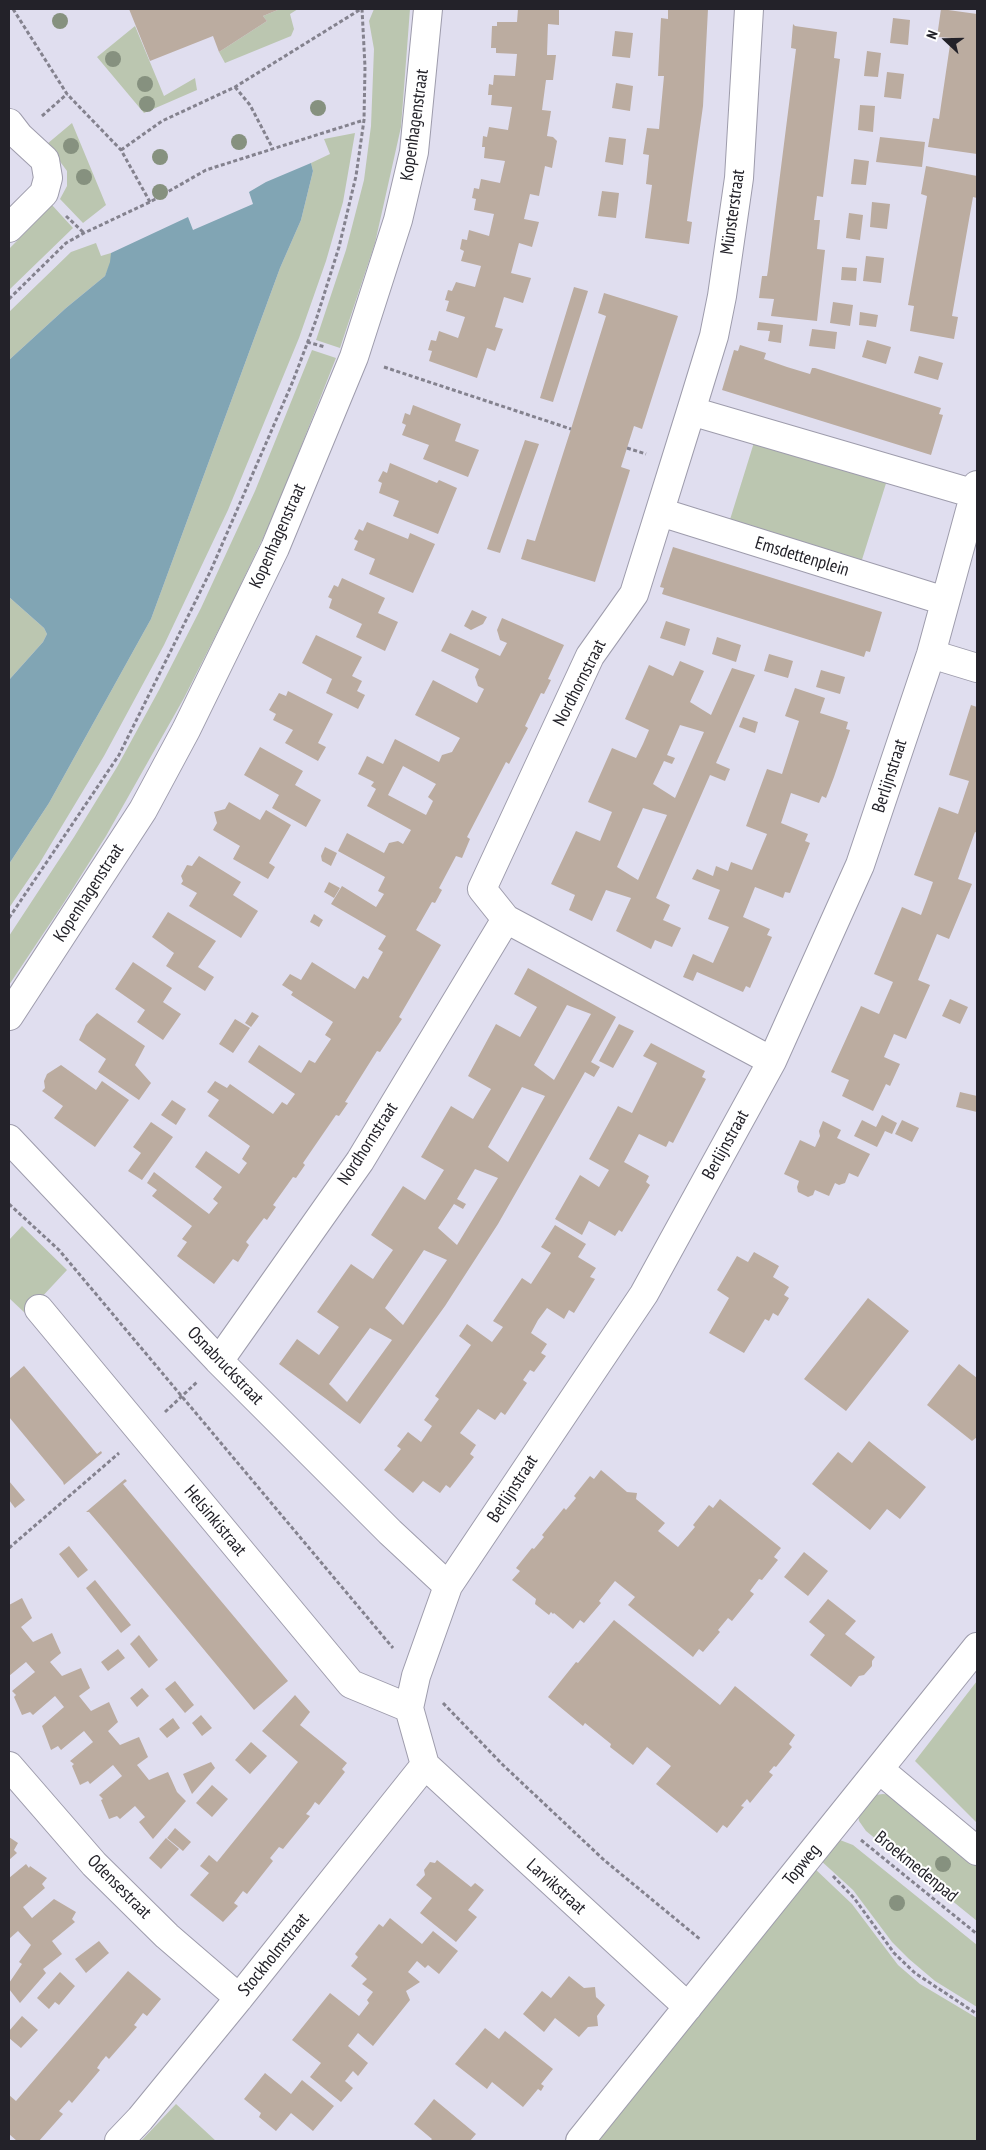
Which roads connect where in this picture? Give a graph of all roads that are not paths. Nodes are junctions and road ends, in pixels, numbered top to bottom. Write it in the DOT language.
graph roads {
  1 [pos="428,9"];
  2 [pos="749,9"];
  3 [pos="9,123"];
  4 [pos="9,228"];
  5 [pos="691,411"];
  6 [pos="976,489"];
  7 [pos="660,512"];
  8 [pos="945,601"];
  9 [pos="931,654"];
  10 [pos="977,668"];
  11 [pos="506,920"];
  12 [pos="9,1016"];
  13 [pos="772,1061"];
  14 [pos="9,1139"];
  15 [pos="39,1309"];
  16 [pos="219,1361"];
  17 [pos="448,1586"];
  18 [pos="977,1647"];
  19 [pos="408,1708"];
  20 [pos="425,1765"];
  21 [pos="9,1766"];
  22 [pos="880,1770"];
  23 [pos="977,1851"];
  24 [pos="239,1998"];
  25 [pos="688,2007"];
  26 [pos="119,2141"];
  27 [pos="580,2141"];
  1 -- 12 [label="street, Kopenhagenstraat"];
  2 -- 5 [label="street, Münsterstraat"];
  3 -- 4 [label="street"];
  5 -- 6 [label="street"];
  5 -- 7 [label="street, Nordhornstraat"];
  6 -- 8 [label="street, Berlijnstraat"];
  7 -- 8 [label="street, Emsdettenplein"];
  7 -- 11 [label="street, Nordhornstraat"];
  8 -- 9 [label="street, Berlijnstraat"];
  9 -- 10 [label="street"];
  9 -- 13 [label="street, Berlijnstraat"];
  11 -- 13 [label="street, Nordhornstraat"];
  11 -- 16 [label="street, Nordhornstraat"];
  13 -- 17 [label="street, Berlijnstraat"];
  14 -- 16 [label="street, Osnabruckstraat"];
  15 -- 19 [label="street, Helsinkistraat"];
  16 -- 17 [label="street, Osnabruckstraat"];
  17 -- 19 [label="street, Berlijnstraat"];
  18 -- 22 [label="street, Topweg"];
  19 -- 20 [label="street"];
  20 -- 24 [label="street, Stockholmstraat"];
  20 -- 25 [label="street, Larvikstraat"];
  21 -- 24 [label="street, Odensestraat"];
  22 -- 23 [label="street"];
  22 -- 25 [label="street, Topweg"];
  24 -- 26 [label="street, Stockholmstraat"];
  25 -- 27 [label="street"];
}
